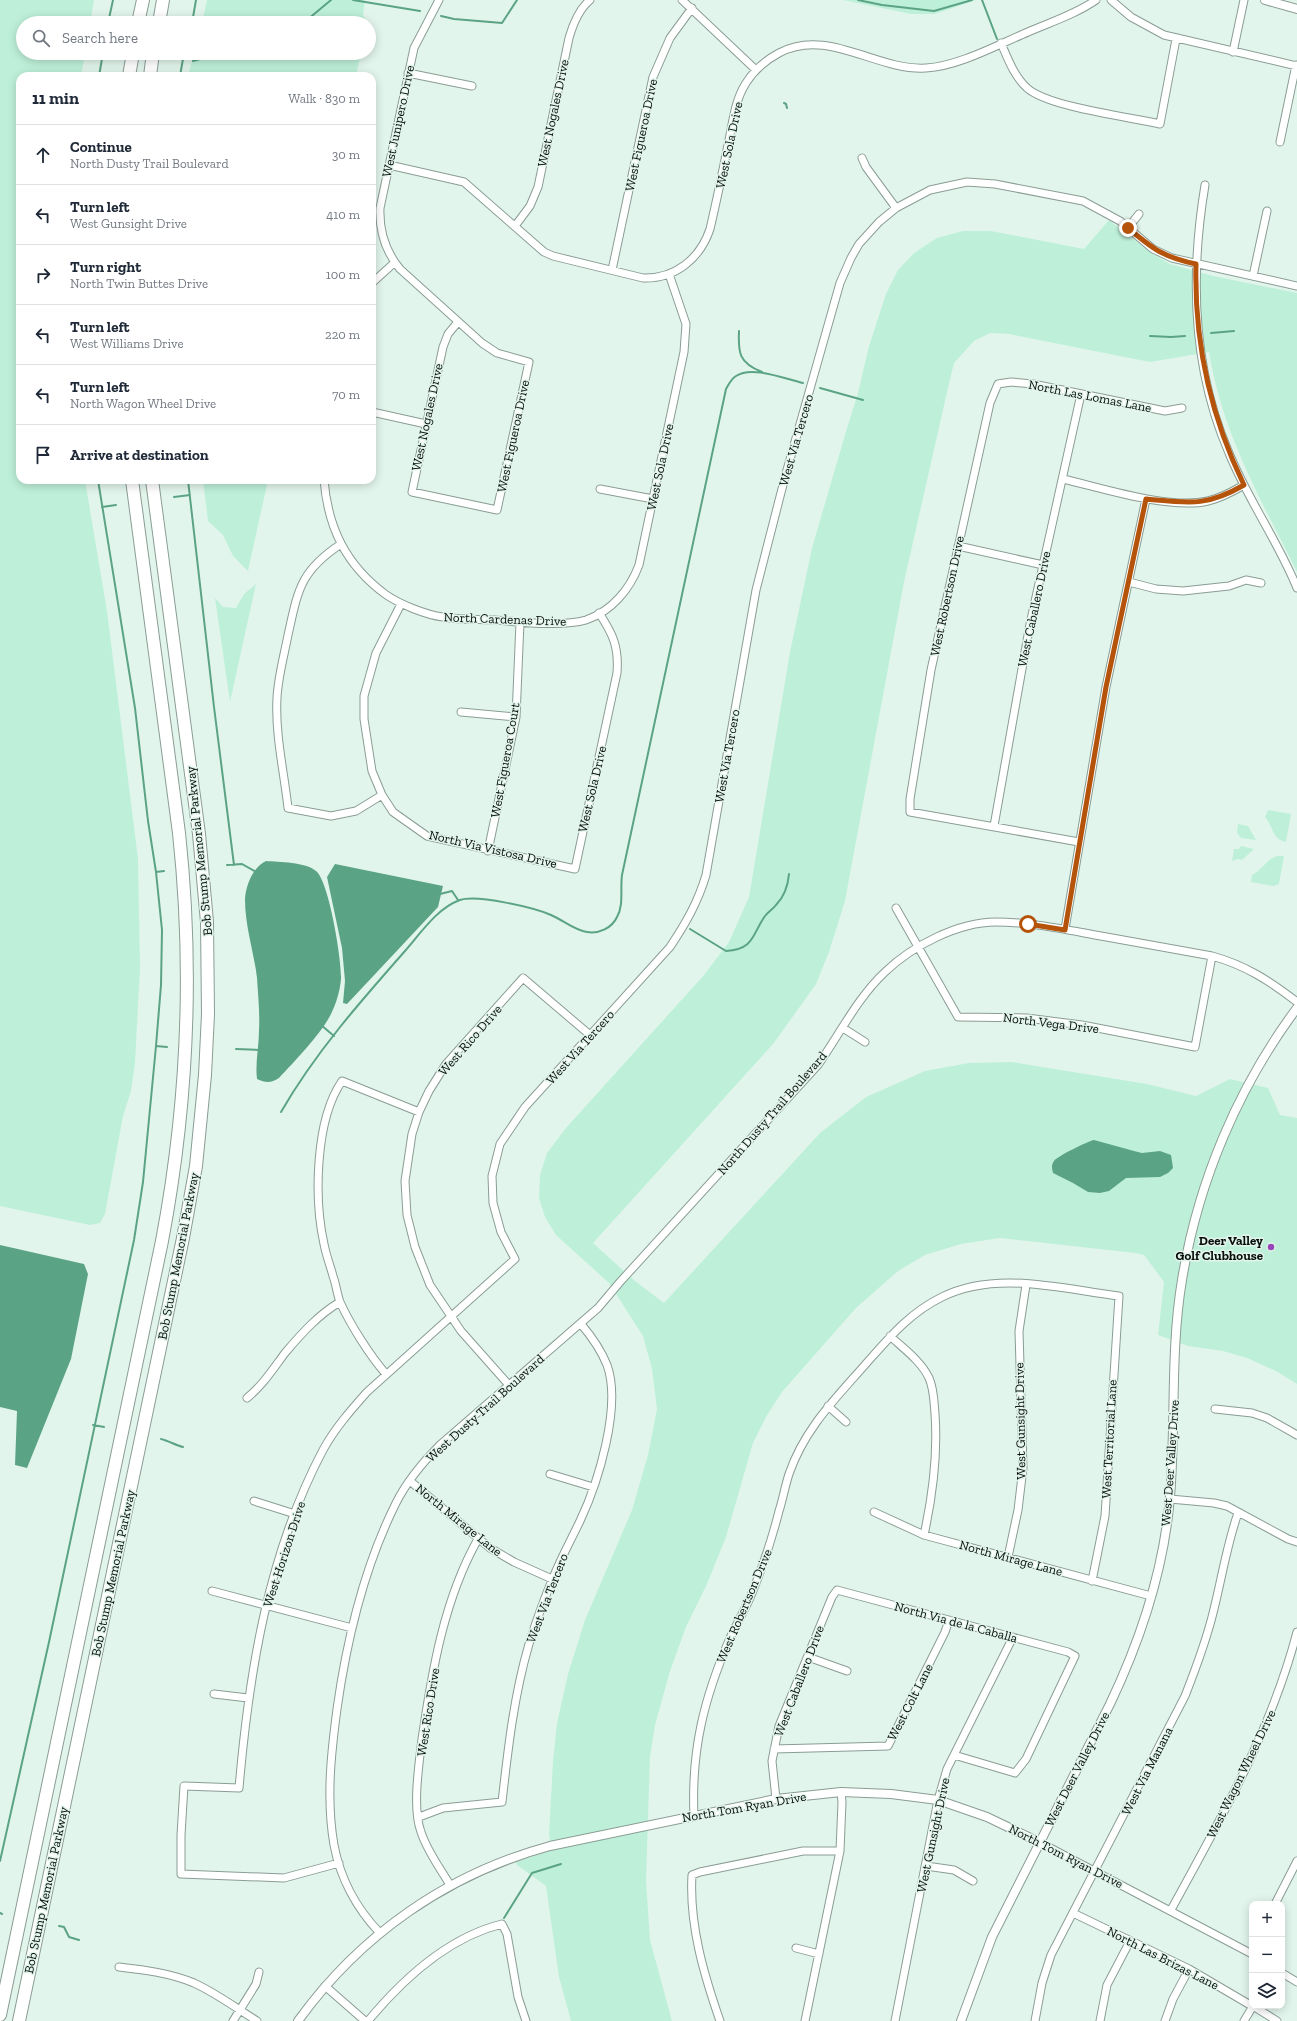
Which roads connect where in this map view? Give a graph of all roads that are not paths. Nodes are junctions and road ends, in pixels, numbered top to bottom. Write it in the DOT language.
graph roads {
  1 [pos="143,0"];
  2 [pos="164,0"];
  3 [pos="439,0"];
  4 [pos="590,0"];
  5 [pos="682,0"];
  6 [pos="1096,0"];
  7 [pos="1111,0"];
  8 [pos="1244,0"];
  9 [pos="1264,0"];
  10 [pos="692,8"];
  11 [pos="1297,9"];
  12 [pos="140,16"];
  13 [pos="161,16"];
  14 [pos="1176,39"];
  15 [pos="1001,43"];
  16 [pos="1233,52"];
  17 [pos="132,60"];
  18 [pos="152,60"];
  19 [pos="1297,65"];
  20 [pos="756,70"];
  21 [pos="130,72"];
  22 [pos="151,72"];
  23 [pos="408,73"];
  24 [pos="472,86"];
  25 [pos="1280,142"];
  26 [pos="862,158"];
  27 [pos="389,165"];
  28 [pos="1205,186"];
  29 [pos="896,208"];
  30 [pos="1267,211"];
  31 [pos="1139,214"];
  32 [pos="515,226"];
  33 [pos="1128,228"];
  34 [pos="394,262"];
  35 [pos="1196,264"];
  36 [pos="612,270"];
  37 [pos="669,274"];
  38 [pos="1253,276"];
  39 [pos="376,279"];
  40 [pos="1297,286"];
  41 [pos="458,322"];
  42 [pos="998,384"];
  43 [pos="1081,394"];
  44 [pos="1182,408"];
  45 [pos="376,413"];
  46 [pos="426,424"];
  47 [pos="1063,479"];
  48 [pos="133,484"];
  49 [pos="153,484"];
  50 [pos="325,484"];
  51 [pos="1244,485"];
  52 [pos="600,489"];
  53 [pos="412,492"];
  54 [pos="653,499"];
  55 [pos="1146,499"];
  56 [pos="341,544"];
  57 [pos="958,546"];
  58 [pos="1043,565"];
  59 [pos="1129,582"];
  60 [pos="1261,583"];
  61 [pos="1297,588"];
  62 [pos="401,604"];
  63 [pos="599,613"];
  64 [pos="520,622"];
  65 [pos="461,712"];
  66 [pos="516,717"];
  67 [pos="382,795"];
  68 [pos="994,826"];
  69 [pos="1079,842"];
  70 [pos="488,851"];
  71 [pos="575,869"];
  72 [pos="896,908"];
  73 [pos="1065,930"];
  74 [pos="919,947"];
  75 [pos="1212,956"];
  76 [pos="1297,1002"];
  77 [pos="1297,1008"];
  78 [pos="843,1028"];
  79 [pos="590,1035"];
  80 [pos="865,1042"];
  81 [pos="419,1112"];
  82 [pos="515,1260"];
  83 [pos="1026,1284"];
  84 [pos="1119,1296"];
  85 [pos="340,1302"];
  86 [pos="450,1316"];
  87 [pos="581,1324"];
  88 [pos="890,1336"];
  89 [pos="386,1374"];
  90 [pos="508,1384"];
  91 [pos="247,1398"];
  92 [pos="828,1406"];
  93 [pos="1215,1409"];
  94 [pos="846,1422"];
  95 [pos="1297,1435"];
  96 [pos="550,1474"];
  97 [pos="410,1481"];
  98 [pos="593,1487"];
  99 [pos="1170,1499"];
  100 [pos="254,1500"];
  101 [pos="874,1512"];
  102 [pos="1238,1513"];
  103 [pos="295,1514"];
  104 [pos="924,1535"];
  105 [pos="478,1539"];
  106 [pos="1297,1542"];
  107 [pos="1008,1557"];
  108 [pos="552,1579"];
  109 [pos="1092,1581"];
  110 [pos="836,1590"];
  111 [pos="212,1591"];
  112 [pos="1151,1596"];
  113 [pos="266,1606"];
  114 [pos="949,1620"];
  115 [pos="352,1628"];
  116 [pos="1297,1632"];
  117 [pos="1013,1637"];
  118 [pos="808,1657"];
  119 [pos="847,1671"];
  120 [pos="214,1694"];
  121 [pos="248,1698"];
  122 [pos="774,1749"];
  123 [pos="954,1755"];
  124 [pos="841,1792"];
  125 [pos="776,1799"];
  126 [pos="938,1800"];
  127 [pos="694,1816"];
  128 [pos="419,1817"];
  129 [pos="1039,1842"];
  130 [pos="840,1851"];
  131 [pos="1297,1861"];
  132 [pos="339,1863"];
  133 [pos="926,1866"];
  134 [pos="1094,1871"];
  135 [pos="973,1881"];
  136 [pos="450,1886"];
  137 [pos="1277,1901"];
  138 [pos="1171,1910"];
  139 [pos="1073,1913"];
  140 [pos="379,1932"];
  141 [pos="1130,1942"];
  142 [pos="796,1948"];
  143 [pos="1249,1950"];
  144 [pos="819,1954"];
  145 [pos="120,1967"];
  146 [pos="1189,1969"];
  147 [pos="259,1972"];
  148 [pos="1285,1975"];
  149 [pos="1297,1982"];
  150 [pos="325,1986"];
  151 [pos="1249,2004"];
  152 [pos="1251,2009"];
  153 [pos="1258,2009"];
  154 [pos="240,2011"];
  155 [pos="0,2015"];
  156 [pos="19,2021"];
  157 [pos="233,2021"];
  158 [pos="257,2021"];
  159 [pos="298,2021"];
  160 [pos="365,2021"];
  161 [pos="368,2021"];
  162 [pos="526,2021"];
  163 [pos="720,2021"];
  164 [pos="805,2021"];
  165 [pos="895,2021"];
  166 [pos="961,2021"];
  167 [pos="1035,2021"];
  168 [pos="1100,2021"];
  169 [pos="1165,2021"];
  170 [pos="1244,2021"];
  171 [pos="1277,2021"];
  1 -- 12 [label="highway"];
  2 -- 13 [label="highway"];
  3 -- 23 [label="street, West Junipero Drive"];
  4 -- 32 [label="street, West Nogales Drive"];
  5 -- 10 [label="street"];
  6 -- 15 [label="street, West Sola Drive"];
  7 -- 14 [label="street"];
  8 -- 16 [label="street"];
  9 -- 11 [label="street"];
  10 -- 20 [label="street"];
  10 -- 36 [label="street, West Figueroa Drive"];
  14 -- 15 [label="street"];
  14 -- 16 [label="street"];
  15 -- 20 [label="street, West Sola Drive"];
  16 -- 19 [label="street"];
  17 -- 21 [label="highway"];
  18 -- 22 [label="highway"];
  19 -- 25 [label="street"];
  20 -- 37 [label="street, West Sola Drive"];
  23 -- 24 [label="street"];
  23 -- 27 [label="street, West Junipero Drive"];
  26 -- 29 [label="street"];
  27 -- 32 [label="street"];
  27 -- 34 [label="street, West Junipero Drive"];
  28 -- 35 [label="street"];
  29 -- 33 [label="street, West Via Tercero"];
  29 -- 79 [label="street, West Via Tercero"];
  30 -- 38 [label="street"];
  31 -- 33 [label="street"];
  32 -- 36 [label="street"];
  33 -- 35 [label="street, West Via Tercero"];
  34 -- 39 [label="street"];
  34 -- 41 [label="street"];
  35 -- 38 [label="street, West Via Tercero"];
  35 -- 51 [label="street"];
  36 -- 37 [label="street"];
  37 -- 54 [label="street, West Sola Drive"];
  38 -- 40 [label="street, West Via Tercero"];
  41 -- 46 [label="street, West Nogales Drive"];
  41 -- 53 [label="street, West Figueroa Drive"];
  42 -- 43 [label="street, North Las Lomas Lane"];
  42 -- 57 [label="street, West Robertson Drive"];
  43 -- 44 [label="street, North Las Lomas Lane"];
  43 -- 47 [label="street, West Caballero Drive"];
  45 -- 46 [label="street"];
  46 -- 53 [label="street, West Nogales Drive"];
  47 -- 55 [label="street"];
  47 -- 58 [label="street, West Caballero Drive"];
  48 -- 155 [label="highway, Bob Stump Memorial Parkway"];
  49 -- 156 [label="highway, Bob Stump Memorial Parkway"];
  50 -- 56 [label="street"];
  51 -- 55 [label="street"];
  51 -- 61 [label="street"];
  52 -- 54 [label="street"];
  54 -- 63 [label="street, West Sola Drive"];
  55 -- 59 [label="street"];
  56 -- 62 [label="street, North Cardenas Drive"];
  56 -- 67 [label="street"];
  57 -- 58 [label="street"];
  57 -- 68 [label="street, West Robertson Drive"];
  58 -- 68 [label="street, West Caballero Drive"];
  59 -- 60 [label="street"];
  59 -- 69 [label="street"];
  62 -- 64 [label="street, North Cardenas Drive"];
  62 -- 67 [label="street"];
  63 -- 64 [label="street, North Cardenas Drive"];
  63 -- 71 [label="street, West Sola Drive"];
  64 -- 66 [label="street, West Figueroa Court"];
  65 -- 66 [label="street"];
  66 -- 70 [label="street, West Figueroa Court"];
  67 -- 70 [label="street, North Via Vistosa Drive"];
  68 -- 69 [label="street"];
  69 -- 73 [label="street"];
  70 -- 71 [label="street, North Via Vistosa Drive"];
  72 -- 74 [label="street, North Vega Drive"];
  73 -- 74 [label="street, North Dusty Trail Boulevard"];
  73 -- 75 [label="street, North Dusty Trail Boulevard"];
  74 -- 75 [label="street, North Vega Drive"];
  74 -- 78 [label="street, North Dusty Trail Boulevard"];
  75 -- 76 [label="street, North Dusty Trail Boulevard"];
  77 -- 99 [label="street, West Deer Valley Drive"];
  78 -- 80 [label="street"];
  78 -- 87 [label="street, North Dusty Trail Boulevard"];
  79 -- 81 [label="street, West Rico Drive"];
  79 -- 82 [label="street, West Via Tercero"];
  81 -- 85 [label="street"];
  81 -- 86 [label="street, West Rico Drive"];
  82 -- 86 [label="street, West Horizon Drive"];
  83 -- 84 [label="street, West Robertson Drive"];
  83 -- 88 [label="street, West Robertson Drive"];
  83 -- 107 [label="street, West Gunsight Drive"];
  84 -- 109 [label="street, West Territorial Lane"];
  85 -- 89 [label="street"];
  85 -- 91 [label="street"];
  86 -- 89 [label="street, West Horizon Drive"];
  86 -- 90 [label="street, West Rico Drive"];
  87 -- 90 [label="street, West Dusty Trail Boulevard"];
  87 -- 98 [label="street, West Via Tercero"];
  88 -- 92 [label="street, West Robertson Drive"];
  88 -- 104 [label="street"];
  89 -- 103 [label="street, West Horizon Drive"];
  90 -- 97 [label="street, West Dusty Trail Boulevard"];
  92 -- 94 [label="street"];
  92 -- 127 [label="street, West Robertson Drive"];
  93 -- 95 [label="street"];
  96 -- 98 [label="street"];
  97 -- 105 [label="street, North Mirage Lane"];
  97 -- 115 [label="street, West Dusty Trail Boulevard"];
  98 -- 108 [label="street, West Via Tercero"];
  99 -- 102 [label="street"];
  99 -- 112 [label="street, West Deer Valley Drive"];
  100 -- 103 [label="street"];
  101 -- 104 [label="street, North Mirage Lane"];
  102 -- 106 [label="street"];
  102 -- 134 [label="street, West Via Manana"];
  103 -- 113 [label="street, West Horizon Drive"];
  104 -- 107 [label="street, North Mirage Lane"];
  105 -- 108 [label="street, North Mirage Lane"];
  105 -- 128 [label="street, West Rico Drive"];
  107 -- 109 [label="street, North Mirage Lane"];
  108 -- 128 [label="street, West Via Tercero"];
  109 -- 112 [label="street, North Mirage Lane"];
  110 -- 114 [label="street, North Via de la Caballa"];
  110 -- 118 [label="street, West Caballero Drive"];
  111 -- 113 [label="street"];
  112 -- 129 [label="street, West Deer Valley Drive"];
  113 -- 115 [label="street"];
  113 -- 121 [label="street, West Horizon Drive"];
  114 -- 117 [label="street, North Via de la Caballa"];
  114 -- 122 [label="street, West Colt Lane"];
  115 -- 132 [label="street, West Dusty Trail Boulevard"];
  116 -- 138 [label="street, West Wagon Wheel Drive"];
  117 -- 123 [label="street, West Gunsight Drive"];
  117 -- 123 [label="street, North Via de la Caballa"];
  118 -- 119 [label="street"];
  118 -- 122 [label="street, West Caballero Drive"];
  120 -- 121 [label="street"];
  121 -- 132 [label="street, West Horizon Drive"];
  122 -- 125 [label="street, West Caballero Drive"];
  123 -- 126 [label="street, West Gunsight Drive"];
  124 -- 125 [label="street, North Tom Ryan Drive"];
  124 -- 126 [label="street, North Tom Ryan Drive"];
  124 -- 130 [label="street"];
  125 -- 127 [label="street, North Tom Ryan Drive"];
  126 -- 129 [label="street, North Tom Ryan Drive"];
  126 -- 133 [label="street, West Gunsight Drive"];
  127 -- 136 [label="street, North Tom Ryan Drive"];
  128 -- 136 [label="street, West Rico Drive"];
  129 -- 134 [label="street, North Tom Ryan Drive"];
  129 -- 166 [label="street, West Deer Valley Drive"];
  130 -- 144 [label="street"];
  130 -- 163 [label="street"];
  131 -- 137 [label="street"];
  132 -- 140 [label="street, West Dusty Trail Boulevard"];
  133 -- 135 [label="street"];
  133 -- 165 [label="street, West Gunsight Drive"];
  134 -- 138 [label="street, North Tom Ryan Drive"];
  134 -- 139 [label="street, West Via Manana"];
  136 -- 140 [label="street, North Tom Ryan Drive"];
  138 -- 143 [label="street, North Tom Ryan Drive"];
  139 -- 141 [label="street, North Las Brizas Lane"];
  139 -- 167 [label="street, West Via Manana"];
  140 -- 150 [label="street, North Tom Ryan Drive"];
  141 -- 146 [label="street, North Las Brizas Lane"];
  141 -- 168 [label="street"];
  142 -- 144 [label="street"];
  144 -- 164 [label="street"];
  145 -- 154 [label="street"];
  146 -- 151 [label="street, North Las Brizas Lane"];
  146 -- 169 [label="street"];
  147 -- 154 [label="street"];
  148 -- 149 [label="street"];
  150 -- 159 [label="street, North Tom Ryan Drive"];
  150 -- 160 [label="street"];
  152 -- 170 [label="street"];
  153 -- 171 [label="street, North Las Brizas Lane"];
  154 -- 157 [label="street"];
  154 -- 158 [label="street"];
  161 -- 162 [label="street"];
}
